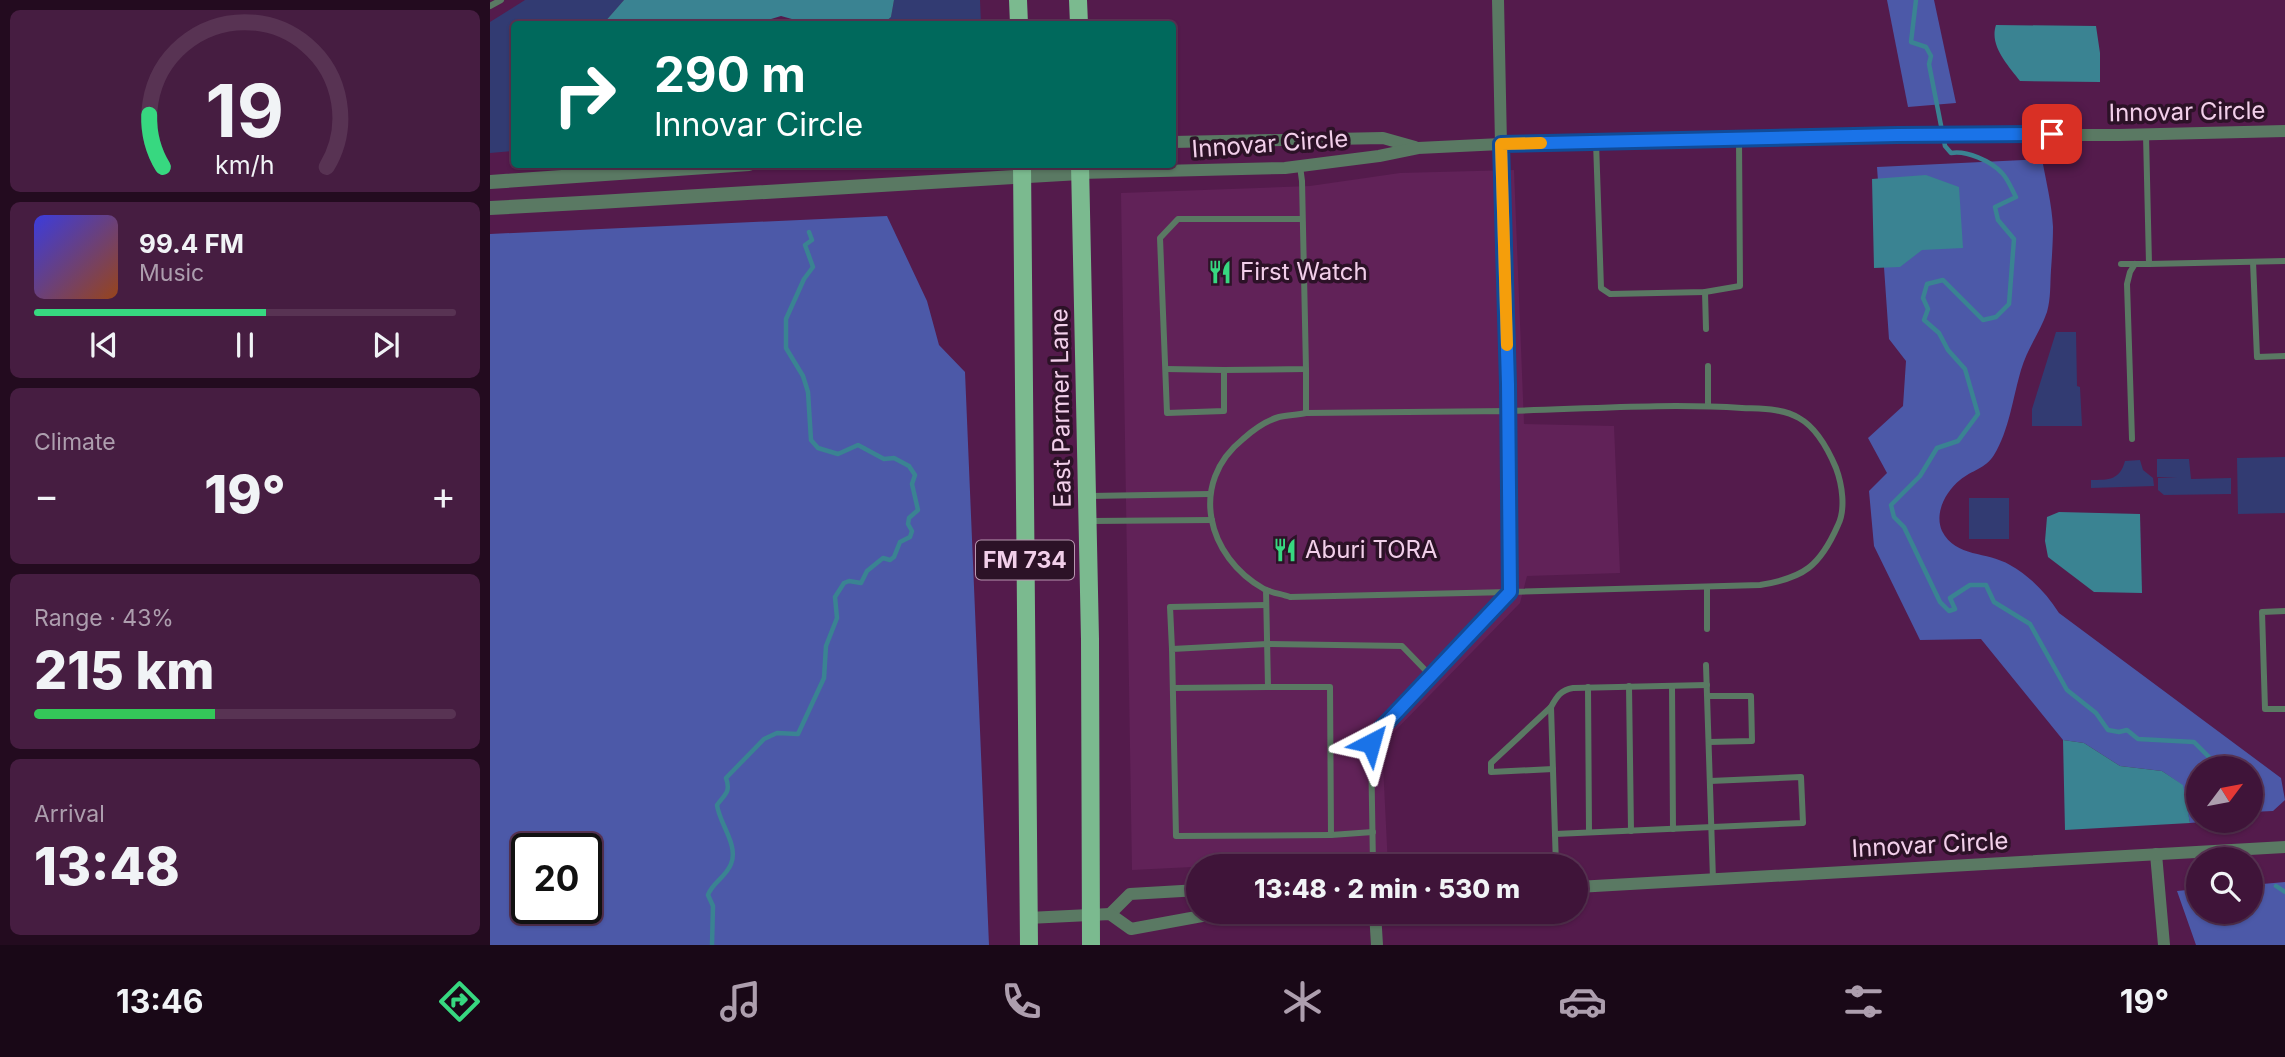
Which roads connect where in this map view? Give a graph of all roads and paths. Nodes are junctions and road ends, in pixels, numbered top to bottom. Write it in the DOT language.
graph roads {
  1 [pos="501,0"];
  2 [pos="1018,0"];
  3 [pos="1078,0"];
  4 [pos="1498,0"];
  5 [pos="490,6"];
  6 [pos="1019,21"];
  7 [pos="1079,21"];
  8 [pos="2285,131"];
  9 [pos="2146,135"];
  10 [pos="1739,139"];
  11 [pos="1176,142"];
  12 [pos="1596,142"];
  13 [pos="1501,144"];
  14 [pos="1418,148"];
  15 [pos="1300,166"];
  16 [pos="691,168"];
  17 [pos="1153,168"];
  18 [pos="1176,168"];
  19 [pos="1080,169"];
  20 [pos="1022,170"];
  21 [pos="490,182"];
  22 [pos="490,208"];
  23 [pos="1302,219"];
  24 [pos="2285,261"];
  25 [pos="2253,262"];
  26 [pos="2121,264"];
  27 [pos="2135,264"];
  28 [pos="2149,264"];
  29 [pos="1705,292"];
  30 [pos="1706,329"];
  31 [pos="2285,356"];
  32 [pos="1707,366"];
  33 [pos="1166,369"];
  34 [pos="1306,369"];
  35 [pos="1224,370"];
  36 [pos="1708,406"];
  37 [pos="1509,411"];
  38 [pos="1306,414"];
  39 [pos="2132,439"];
  40 [pos="1209,494"];
  41 [pos="1087,496"];
  42 [pos="1212,520"];
  43 [pos="1088,521"];
  44 [pos="1707,587"];
  45 [pos="1266,590"];
  46 [pos="1510,592"];
  47 [pos="1266,605"];
  48 [pos="2285,611"];
  49 [pos="1707,629"];
  50 [pos="1267,644"];
  51 [pos="1172,649"];
  52 [pos="1706,665"];
  53 [pos="1431,676"];
  54 [pos="1707,685"];
  55 [pos="1629,686"];
  56 [pos="1672,686"];
  57 [pos="1268,687"];
  58 [pos="1588,687"];
  59 [pos="1173,688"];
  60 [pos="1707,696"];
  61 [pos="1551,707"];
  62 [pos="2285,709"];
  63 [pos="1709,742"];
  64 [pos="1553,769"];
  65 [pos="1710,781"];
  66 [pos="1711,827"];
  67 [pos="1674,829"];
  68 [pos="1631,831"];
  69 [pos="1373,832"];
  70 [pos="1590,832"];
  71 [pos="1555,834"];
  72 [pos="1331,835"];
  73 [pos="2285,847"];
  74 [pos="1373,854"];
  75 [pos="1556,854"];
  76 [pos="2155,854"];
  77 [pos="1713,879"];
  78 [pos="1588,886"];
  79 [pos="1186,891"];
  80 [pos="1110,914"];
  81 [pos="1091,915"];
  82 [pos="1028,918"];
  83 [pos="1186,919"];
  84 [pos="1376,924"];
  85 [pos="1029,945"];
  86 [pos="1091,945"];
  87 [pos="1377,945"];
  88 [pos="2164,945"];
  1 -- 5 [label="lane"];
  2 -- 6 [label="main road"];
  3 -- 7 [label="main road"];
  4 -- 13 [label="street"];
  8 -- 9 [label="street, Innovar Circle"];
  9 -- 10 [label="street, Innovar Circle"];
  9 -- 28 [label="lane"];
  10 -- 12 [label="street, Innovar Circle"];
  10 -- 29 [label="lane"];
  11 -- 14 [label="street, Innovar Circle"];
  12 -- 13 [label="street, Innovar Circle"];
  12 -- 29 [label="lane"];
  13 -- 14 [label="street, Innovar Circle"];
  13 -- 37 [label="lane"];
  14 -- 15 [label="street, Innovar Circle"];
  15 -- 18 [label="street, Innovar Circle"];
  15 -- 23 [label="lane"];
  16 -- 21 [label="street"];
  17 -- 19 [label="street, Innovar Circle"];
  19 -- 20 [label="street"];
  19 -- 41 [label="main road, East Parmer Lane / FM 734"];
  20 -- 22 [label="street"];
  20 -- 82 [label="main road, East Parmer Lane / FM 734"];
  23 -- 33 [label="lane"];
  23 -- 34 [label="lane"];
  24 -- 25 [label="lane"];
  25 -- 28 [label="lane"];
  25 -- 31 [label="lane"];
  26 -- 27 [label="lane"];
  27 -- 28 [label="lane"];
  27 -- 39 [label="lane"];
  29 -- 30 [label="lane"];
  32 -- 36 [label="lane"];
  33 -- 35 [label="lane"];
  33 -- 35 [label="lane"];
  34 -- 35 [label="lane"];
  34 -- 38 [label="lane"];
  36 -- 37 [label="lane"];
  36 -- 44 [label="lane"];
  37 -- 38 [label="lane"];
  37 -- 46 [label="lane"];
  38 -- 40 [label="lane"];
  40 -- 41 [label="lane"];
  40 -- 42 [label="lane"];
  41 -- 43 [label="main road, East Parmer Lane / FM 734"];
  42 -- 43 [label="lane"];
  42 -- 45 [label="lane"];
  43 -- 81 [label="main road, East Parmer Lane / FM 734"];
  44 -- 46 [label="lane"];
  44 -- 49 [label="lane"];
  45 -- 46 [label="lane"];
  45 -- 47 [label="lane"];
  46 -- 53 [label="lane"];
  47 -- 50 [label="lane"];
  47 -- 51 [label="lane"];
  48 -- 62 [label="lane"];
  50 -- 51 [label="lane"];
  50 -- 53 [label="lane"];
  50 -- 57 [label="lane"];
  51 -- 59 [label="lane"];
  52 -- 54 [label="lane"];
  53 -- 69 [label="lane"];
  54 -- 56 [label="lane"];
  54 -- 60 [label="lane"];
  55 -- 56 [label="lane"];
  55 -- 58 [label="lane"];
  55 -- 68 [label="lane"];
  56 -- 67 [label="lane"];
  57 -- 59 [label="lane"];
  57 -- 72 [label="lane"];
  58 -- 61 [label="lane"];
  58 -- 70 [label="lane"];
  59 -- 72 [label="lane"];
  60 -- 63 [label="lane"];
  60 -- 63 [label="lane"];
  61 -- 64 [label="lane"];
  61 -- 64 [label="lane"];
  63 -- 65 [label="lane"];
  64 -- 71 [label="lane"];
  65 -- 66 [label="lane"];
  65 -- 66 [label="lane"];
  66 -- 67 [label="lane"];
  66 -- 77 [label="lane"];
  67 -- 68 [label="lane"];
  68 -- 70 [label="lane"];
  69 -- 72 [label="lane"];
  69 -- 74 [label="lane"];
  70 -- 71 [label="lane"];
  71 -- 75 [label="lane"];
  73 -- 76 [label="street, Innovar Circle"];
  76 -- 77 [label="street, Innovar Circle"];
  76 -- 88 [label="street"];
  77 -- 78 [label="street, Innovar Circle"];
  79 -- 80 [label="street"];
  80 -- 81 [label="street"];
  80 -- 83 [label="street"];
  81 -- 82 [label="street"];
  81 -- 86 [label="main road, East Parmer Lane / FM 734"];
  82 -- 85 [label="main road, East Parmer Lane / FM 734"];
  84 -- 87 [label="street"];
}
